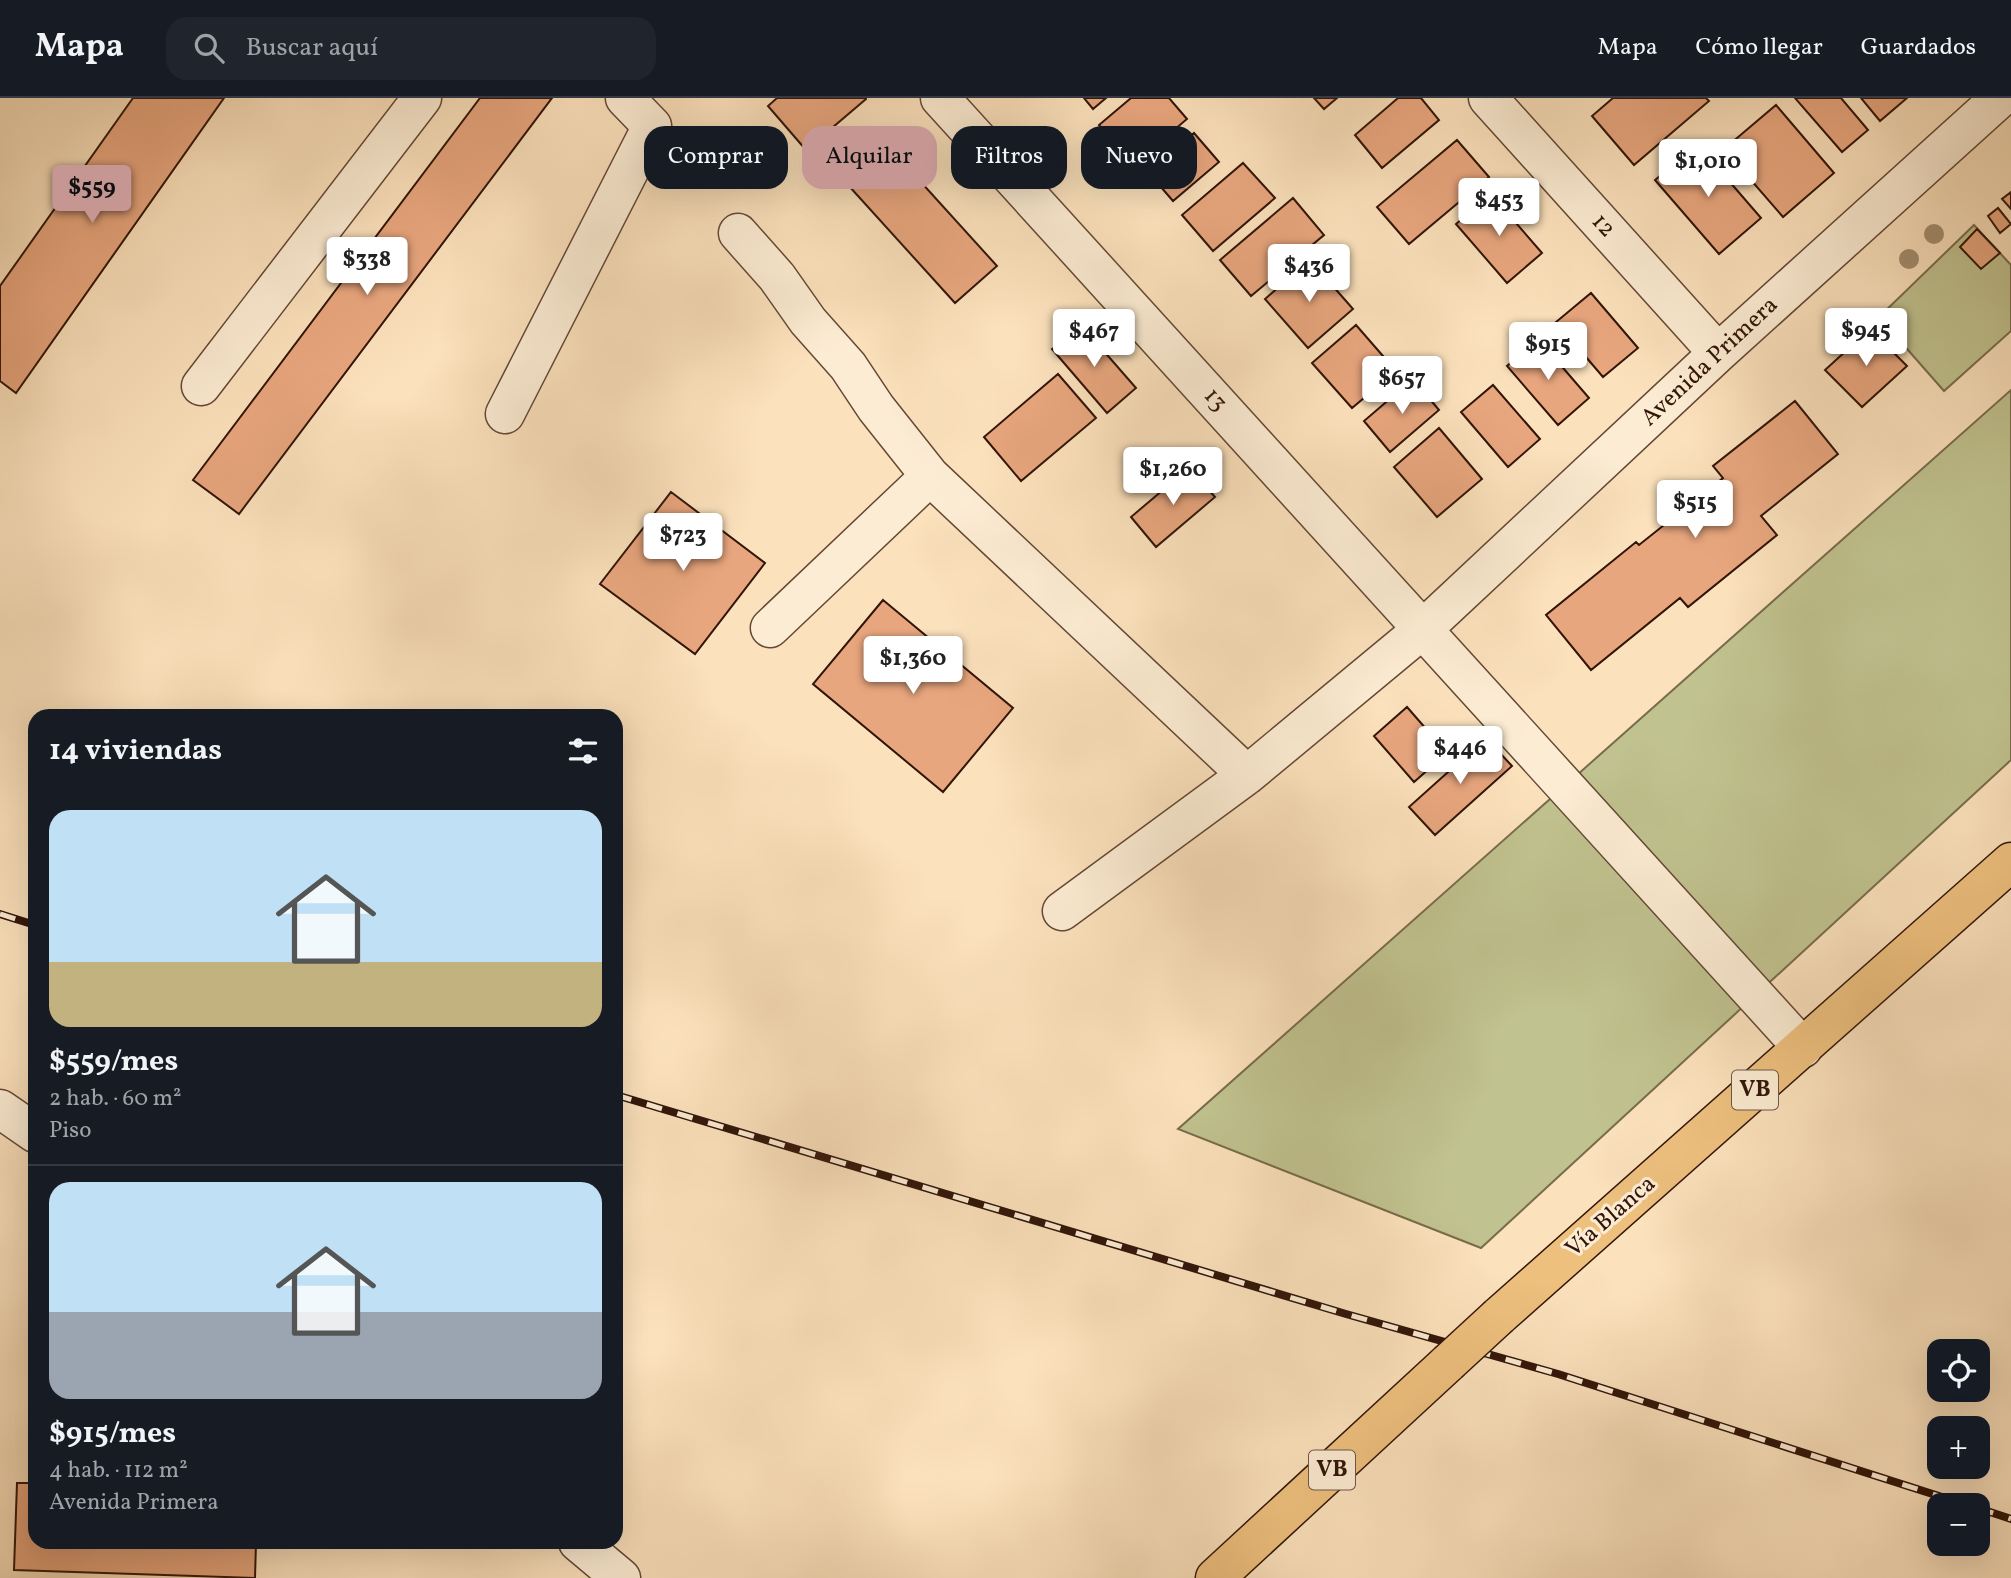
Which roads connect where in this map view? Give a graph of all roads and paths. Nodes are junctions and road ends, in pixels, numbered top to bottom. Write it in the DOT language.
graph roads {
  1 [pos="422,98"];
  2 [pos="625,98"];
  3 [pos="940,98"];
  4 [pos="1488,98"];
  5 [pos="2000,98"];
  6 [pos="738,233"];
  7 [pos="1718,354"];
  8 [pos="201,386"];
  9 [pos="505,414"];
  10 [pos="930,476"];
  11 [pos="770,628"];
  12 [pos="1423,629"];
  13 [pos="1247,775"];
  14 [pos="2011,862"];
  15 [pos="1062,911"];
  16 [pos="1803,1048"];
  17 [pos="586,1549"];
  18 [pos="621,1578"];
  19 [pos="1215,1578"];
  1 -- 8 [label="street"];
  2 -- 9 [label="street"];
  3 -- 12 [label="street, 13"];
  4 -- 7 [label="street, 12"];
  5 -- 7 [label="street, Avenida Primera"];
  6 -- 10 [label="street"];
  7 -- 12 [label="street, Avenida Primera"];
  10 -- 11 [label="street"];
  10 -- 13 [label="street"];
  12 -- 13 [label="street, Avenida Primera"];
  12 -- 16 [label="street, 13"];
  13 -- 15 [label="street, Avenida Primera"];
  14 -- 16 [label="main road, Vía Blanca / VB"];
  16 -- 19 [label="main road, Vía Blanca / VB, bridge"];
  17 -- 18 [label="street"];
}
